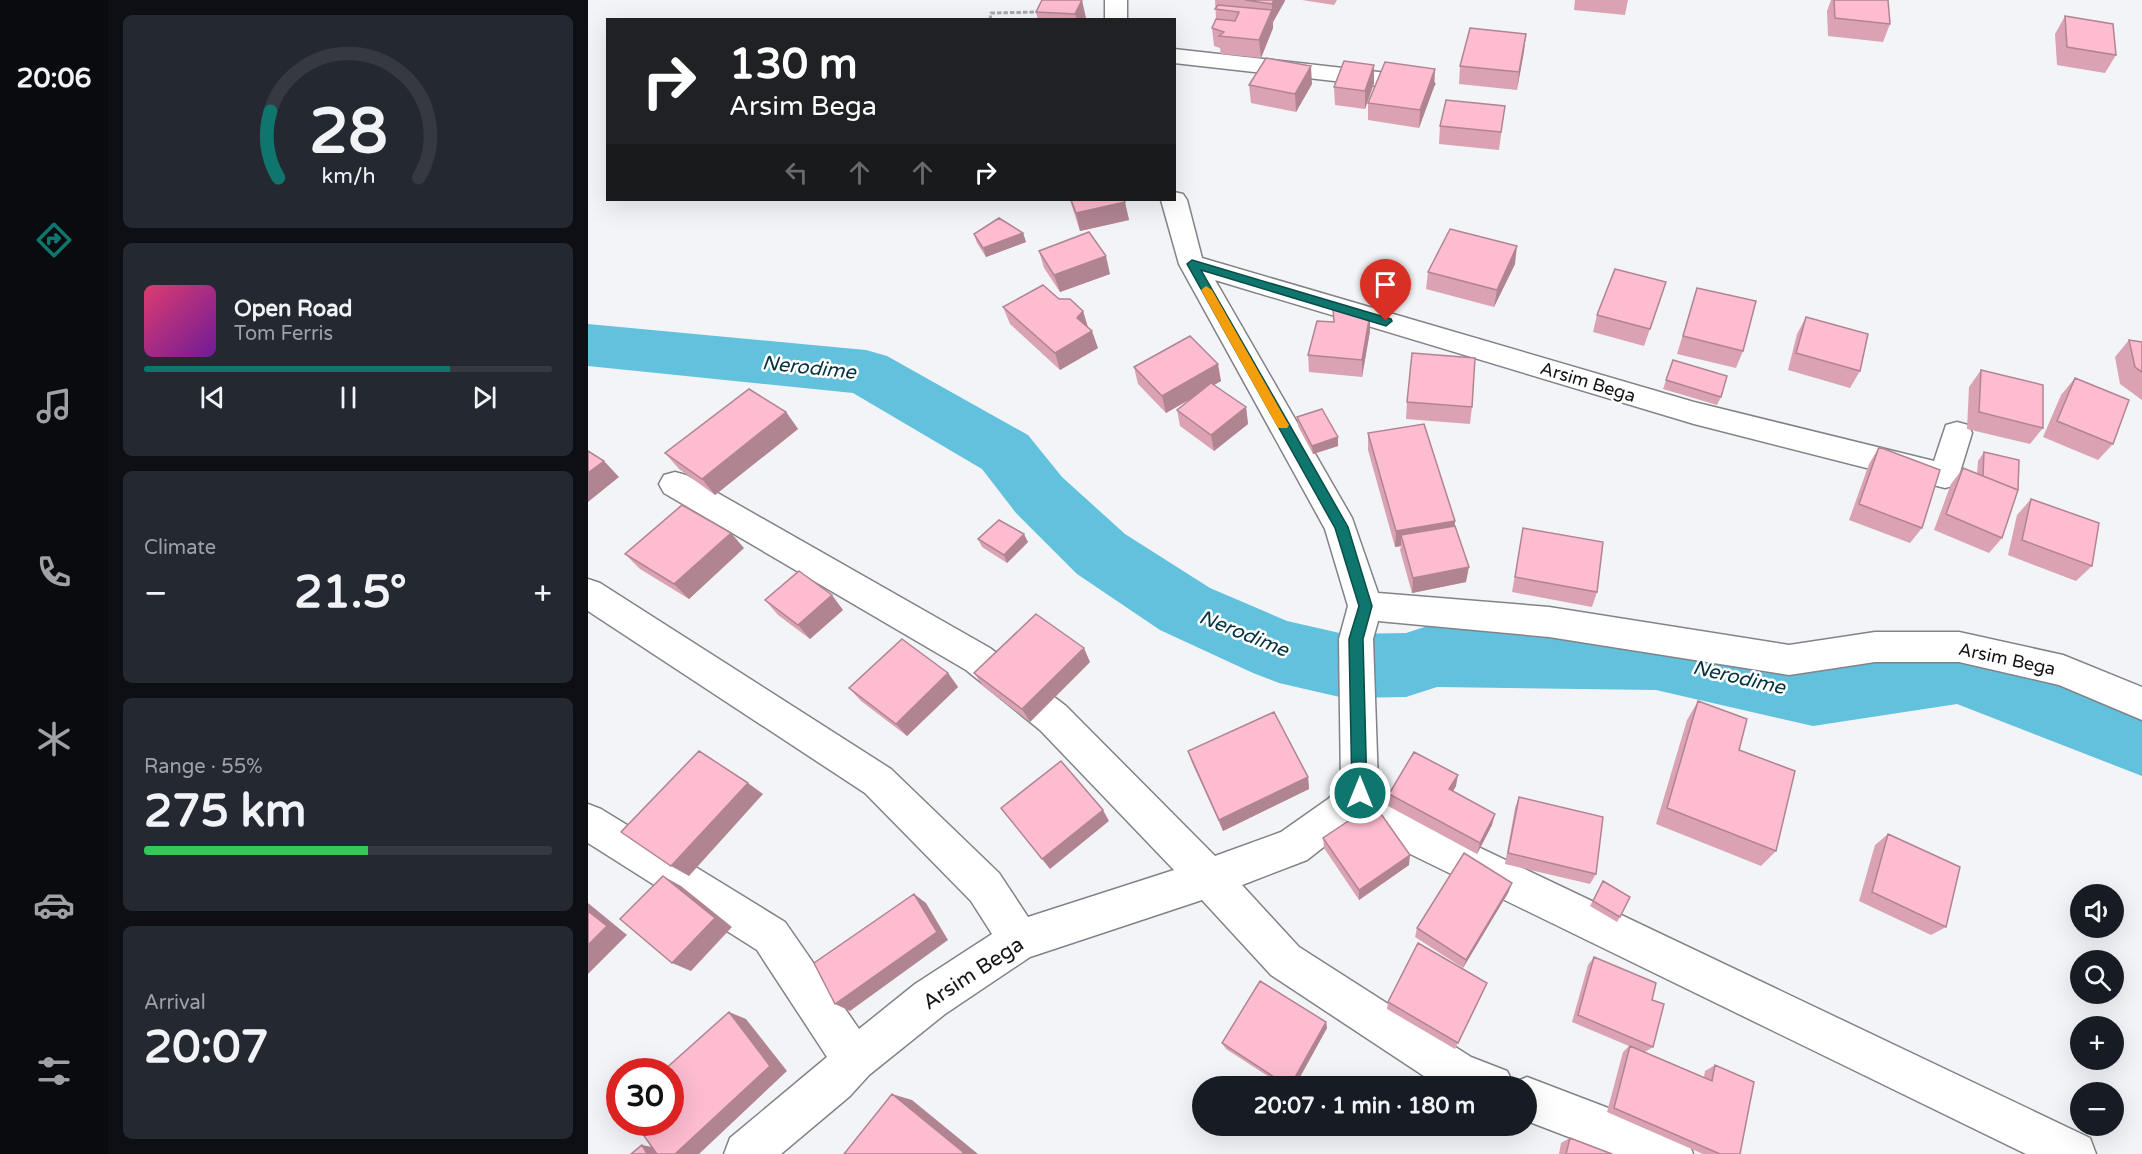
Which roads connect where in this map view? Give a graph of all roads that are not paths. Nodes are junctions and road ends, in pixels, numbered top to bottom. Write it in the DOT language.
graph roads {
  1 [pos="1116,0"];
  2 [pos="1116,18"];
  3 [pos="1176,56"];
  4 [pos="1428,85"];
  5 [pos="1174,201"];
  6 [pos="1192,264"];
  7 [pos="1957,433"];
  8 [pos="675,484"];
  9 [pos="588,593"];
  10 [pos="1365,606"];
  11 [pos="2142,705"];
  12 [pos="1360,793"];
  13 [pos="588,822"];
  14 [pos="1209,878"];
  15 [pos="1019,940"];
  16 [pos="854,1060"];
  17 [pos="1464,1076"];
  18 [pos="1537,1103"];
  19 [pos="746,1154"];
  20 [pos="1671,1154"];
  21 [pos="2074,1154"];
  1 -- 2 [label="street"];
  3 -- 4 [label="street"];
  5 -- 6 [label="street"];
  6 -- 7 [label="street, Arsim Bega"];
  6 -- 10 [label="street"];
  8 -- 14 [label="street"];
  9 -- 15 [label="street"];
  10 -- 11 [label="street, Arsim Bega"];
  10 -- 12 [label="street"];
  12 -- 14 [label="street, Arsim Bega"];
  12 -- 21 [label="street"];
  13 -- 16 [label="street"];
  14 -- 15 [label="street, Arsim Bega"];
  14 -- 17 [label="street"];
  15 -- 16 [label="street, Arsim Bega"];
  16 -- 19 [label="street, Arsim Bega"];
  18 -- 20 [label="street"];
}
